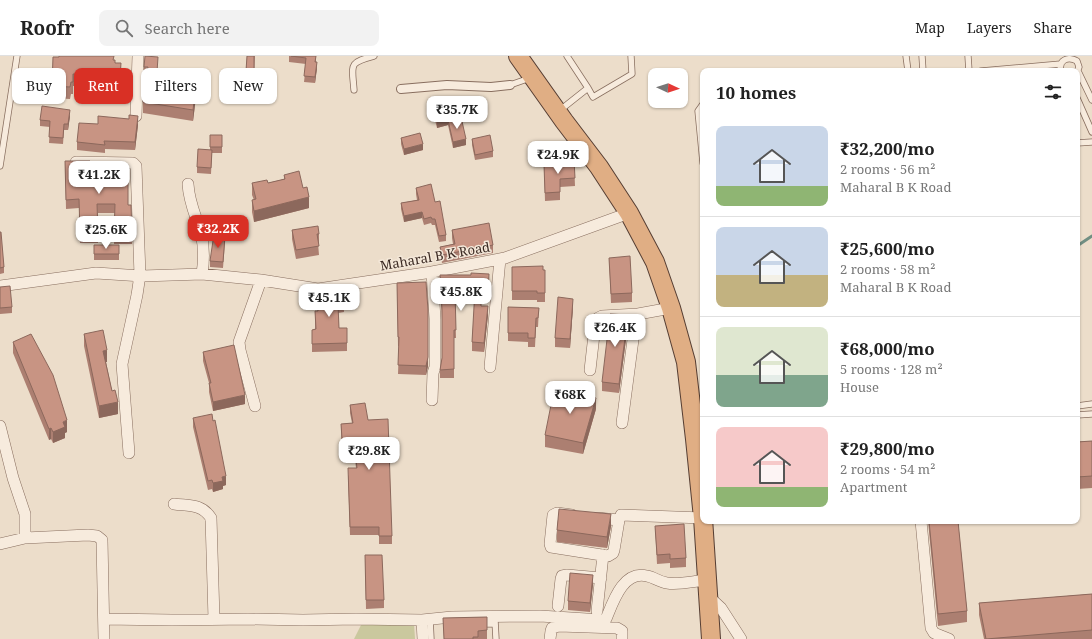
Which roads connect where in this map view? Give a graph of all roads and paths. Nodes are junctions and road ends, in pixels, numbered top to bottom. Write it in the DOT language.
graph roads {
  1 [pos="18,56"];
  2 [pos="138,56"];
  3 [pos="374,56"];
  4 [pos="518,56"];
  5 [pos="567,56"];
  6 [pos="631,56"];
  7 [pos="906,56"];
  8 [pos="922,56"];
  9 [pos="968,56"];
  10 [pos="1075,58"];
  11 [pos="1062,60"];
  12 [pos="908,68"];
  13 [pos="924,68"];
  14 [pos="969,68"];
  15 [pos="1003,68"];
  16 [pos="1077,68"];
  17 [pos="533,77"];
  18 [pos="1080,77"];
  19 [pos="510,85"];
  20 [pos="588,88"];
  21 [pos="401,89"];
  22 [pos="354,90"];
  23 [pos="1092,100"];
  24 [pos="1080,105"];
  25 [pos="700,108"];
  26 [pos="558,112"];
  27 [pos="136,116"];
  28 [pos="700,132"];
  29 [pos="1092,132"];
  30 [pos="1092,142"];
  31 [pos="1080,143"];
  32 [pos="71,162"];
  33 [pos="0,166"];
  34 [pos="188,184"];
  35 [pos="629,213"];
  36 [pos="500,259"];
  37 [pos="432,272"];
  38 [pos="202,274"];
  39 [pos="140,275"];
  40 [pos="261,280"];
  41 [pos="0,286"];
  42 [pos="671,308"];
  43 [pos="638,314"];
  44 [pos="490,367"];
  45 [pos="590,370"];
  46 [pos="432,400"];
  47 [pos="1092,404"];
  48 [pos="255,406"];
  49 [pos="1080,406"];
  50 [pos="1092,414"];
  51 [pos="1080,415"];
  52 [pos="622,423"];
  53 [pos="0,426"];
  54 [pos="699,438"];
  55 [pos="129,454"];
  56 [pos="700,458"];
  57 [pos="174,504"];
  58 [pos="700,518"];
  59 [pos="619,520"];
  60 [pos="703,524"];
  61 [pos="921,524"];
  62 [pos="25,538"];
  63 [pos="0,544"];
  64 [pos="603,555"];
  65 [pos="601,578"];
  66 [pos="707,588"];
  67 [pos="558,606"];
  68 [pos="597,611"];
  69 [pos="104,619"];
  70 [pos="214,619"];
  71 [pos="426,620"];
  72 [pos="495,620"];
  73 [pos="474,624"];
  74 [pos="104,639"];
  75 [pos="423,639"];
  76 [pos="431,639"];
  77 [pos="496,639"];
  78 [pos="550,639"];
  79 [pos="622,639"];
  80 [pos="712,639"];
  81 [pos="741,639"];
  82 [pos="949,639"];
  1 -- 33 [label="lane"];
  2 -- 27 [label="street"];
  3 -- 22 [label="lane"];
  4 -- 17 [label="highway"];
  5 -- 20 [label="lane"];
  6 -- 20 [label="lane"];
  7 -- 12 [label="lane"];
  8 -- 13 [label="lane"];
  9 -- 14 [label="lane"];
  10 -- 11 [label="lane"];
  10 -- 16 [label="lane"];
  11 -- 15 [label="lane"];
  17 -- 19 [label="lane"];
  17 -- 26 [label="highway"];
  18 -- 23 [label="lane"];
  19 -- 21 [label="street"];
  20 -- 26 [label="lane"];
  24 -- 29 [label="lane"];
  25 -- 28 [label="lane"];
  26 -- 35 [label="highway"];
  30 -- 31 [label="lane"];
  32 -- 39 [label="street"];
  34 -- 38 [label="street"];
  35 -- 36 [label="street, Maharal B K Road"];
  35 -- 42 [label="highway"];
  36 -- 37 [label="street, Maharal B K Road"];
  36 -- 44 [label="street"];
  37 -- 40 [label="street, Maharal B K Road"];
  37 -- 46 [label="street"];
  38 -- 39 [label="street, Maharal B K Road"];
  38 -- 40 [label="street, Maharal B K Road"];
  39 -- 41 [label="street, Maharal B K Road"];
  39 -- 55 [label="street"];
  40 -- 48 [label="street"];
  42 -- 43 [label="street"];
  42 -- 54 [label="highway"];
  43 -- 45 [label="street"];
  43 -- 52 [label="street"];
  47 -- 49 [label="lane"];
  50 -- 51 [label="lane"];
  53 -- 62 [label="street"];
  54 -- 56 [label="highway"];
  57 -- 70 [label="street"];
  58 -- 59 [label="street"];
  59 -- 64 [label="street"];
  59 -- 64 [label="street"];
  60 -- 66 [label="highway"];
  61 -- 82 [label="street"];
  62 -- 63 [label="street"];
  62 -- 69 [label="street"];
  64 -- 65 [label="street"];
  65 -- 67 [label="street"];
  65 -- 68 [label="street"];
  66 -- 72 [label="street"];
  66 -- 80 [label="highway"];
  66 -- 81 [label="street"];
  69 -- 70 [label="street"];
  69 -- 74 [label="street"];
  70 -- 71 [label="street"];
  71 -- 72 [label="street"];
  71 -- 75 [label="street"];
  71 -- 76 [label="lane"];
  72 -- 73 [label="lane"];
  72 -- 77 [label="lane"];
  78 -- 79 [label="street"];
}
